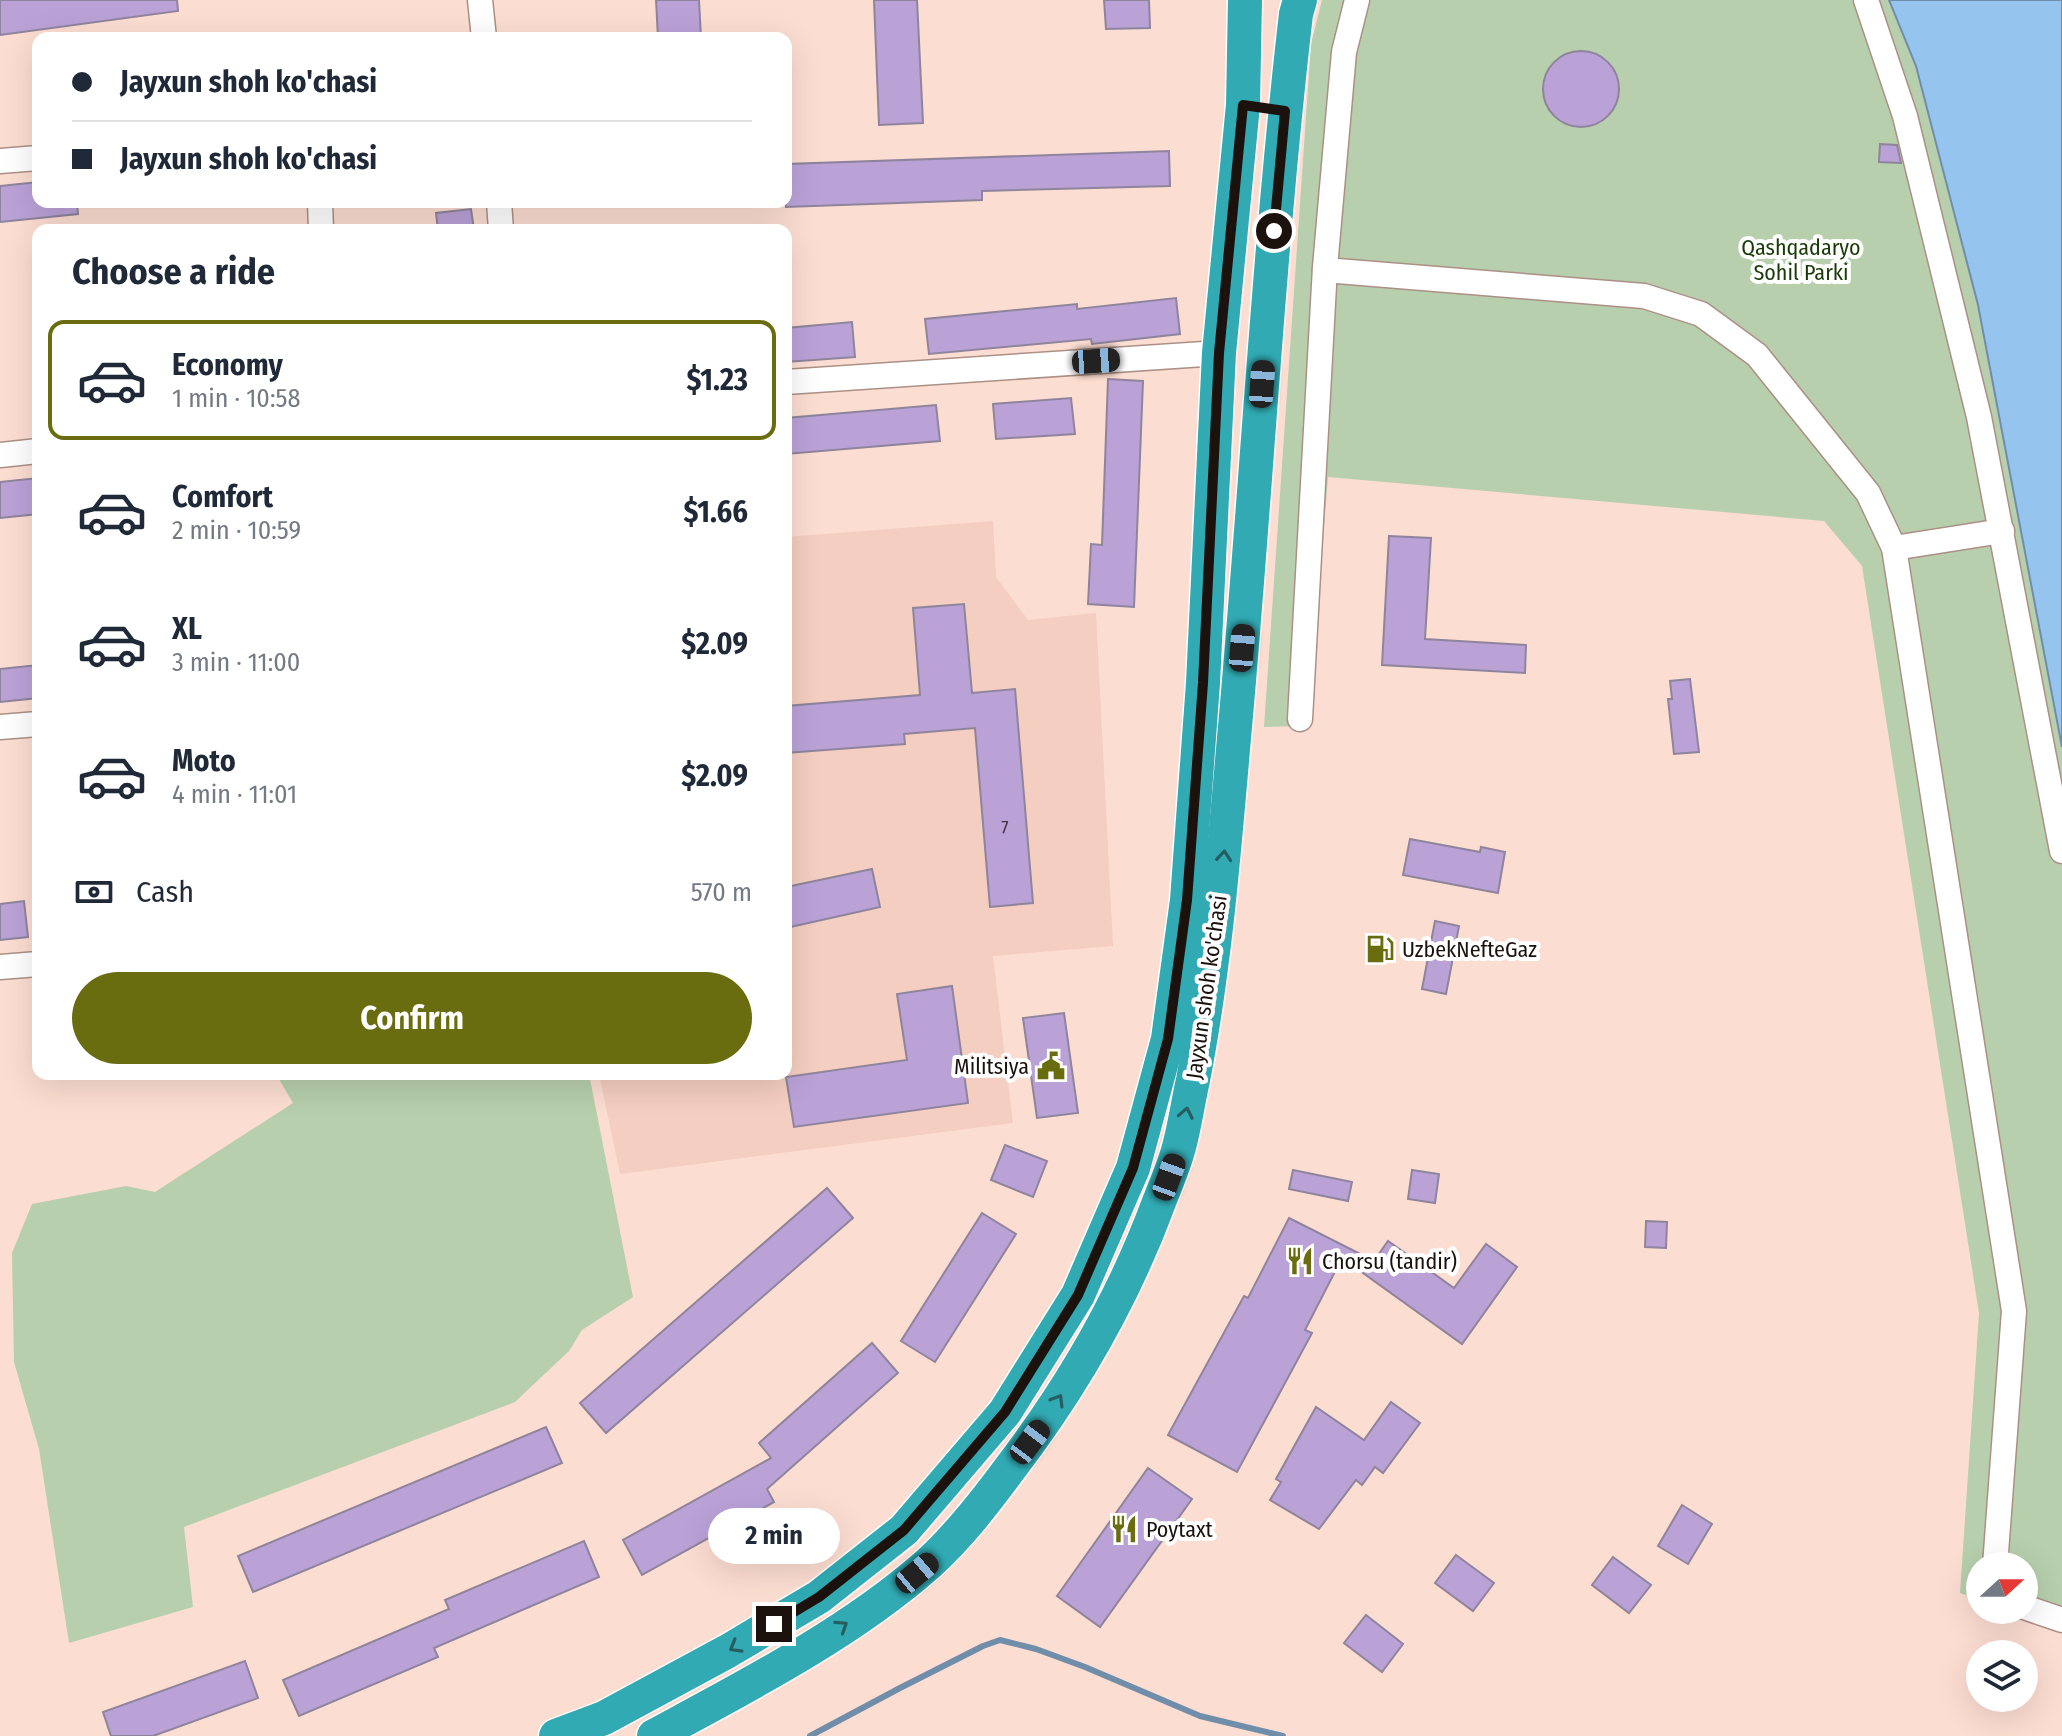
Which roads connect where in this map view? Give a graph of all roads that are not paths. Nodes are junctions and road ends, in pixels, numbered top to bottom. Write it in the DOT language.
graph roads {
  1 [pos="480,0"];
  2 [pos="1245,0"];
  3 [pos="1357,0"];
  4 [pos="1866,0"];
  5 [pos="1298,7"];
  6 [pos="483,32"];
  7 [pos="1243,105"];
  8 [pos="1285,111"];
  9 [pos="32,158"];
  10 [pos="0,161"];
  11 [pos="1325,270"];
  12 [pos="1219,353"];
  13 [pos="792,382"];
  14 [pos="32,452"];
  15 [pos="0,455"];
  16 [pos="2002,531"];
  17 [pos="1894,548"];
  18 [pos="1300,719"];
  19 [pos="32,724"];
  20 [pos="0,727"];
  21 [pos="2062,851"];
  22 [pos="32,964"];
  23 [pos="0,967"];
  24 [pos="1996,1552"];
  25 [pos="2038,1612"];
  26 [pos="2062,1620"];
  27 [pos="556,1736"];
  28 [pos="654,1736"];
  1 -- 6 [label="street"];
  2 -- 7 [label="highway, Jayxun shoh ko'chasi"];
  3 -- 11 [label="street"];
  4 -- 16 [label="street"];
  5 -- 8 [label="highway, Jayxun shoh ko'chasi"];
  7 -- 8 [label="highway"];
  7 -- 12 [label="highway, Jayxun shoh ko'chasi"];
  28 -- 8 [label="highway, Jayxun shoh ko'chasi, one-way"];
  9 -- 10 [label="street"];
  11 -- 17 [label="street"];
  11 -- 18 [label="street"];
  12 -- 13 [label="street"];
  12 -- 27 [label="highway, Jayxun shoh ko'chasi, one-way"];
  14 -- 15 [label="street"];
  16 -- 17 [label="street"];
  16 -- 21 [label="street"];
  17 -- 24 [label="street"];
  19 -- 20 [label="street"];
  22 -- 23 [label="street"];
  25 -- 26 [label="street"];
}
